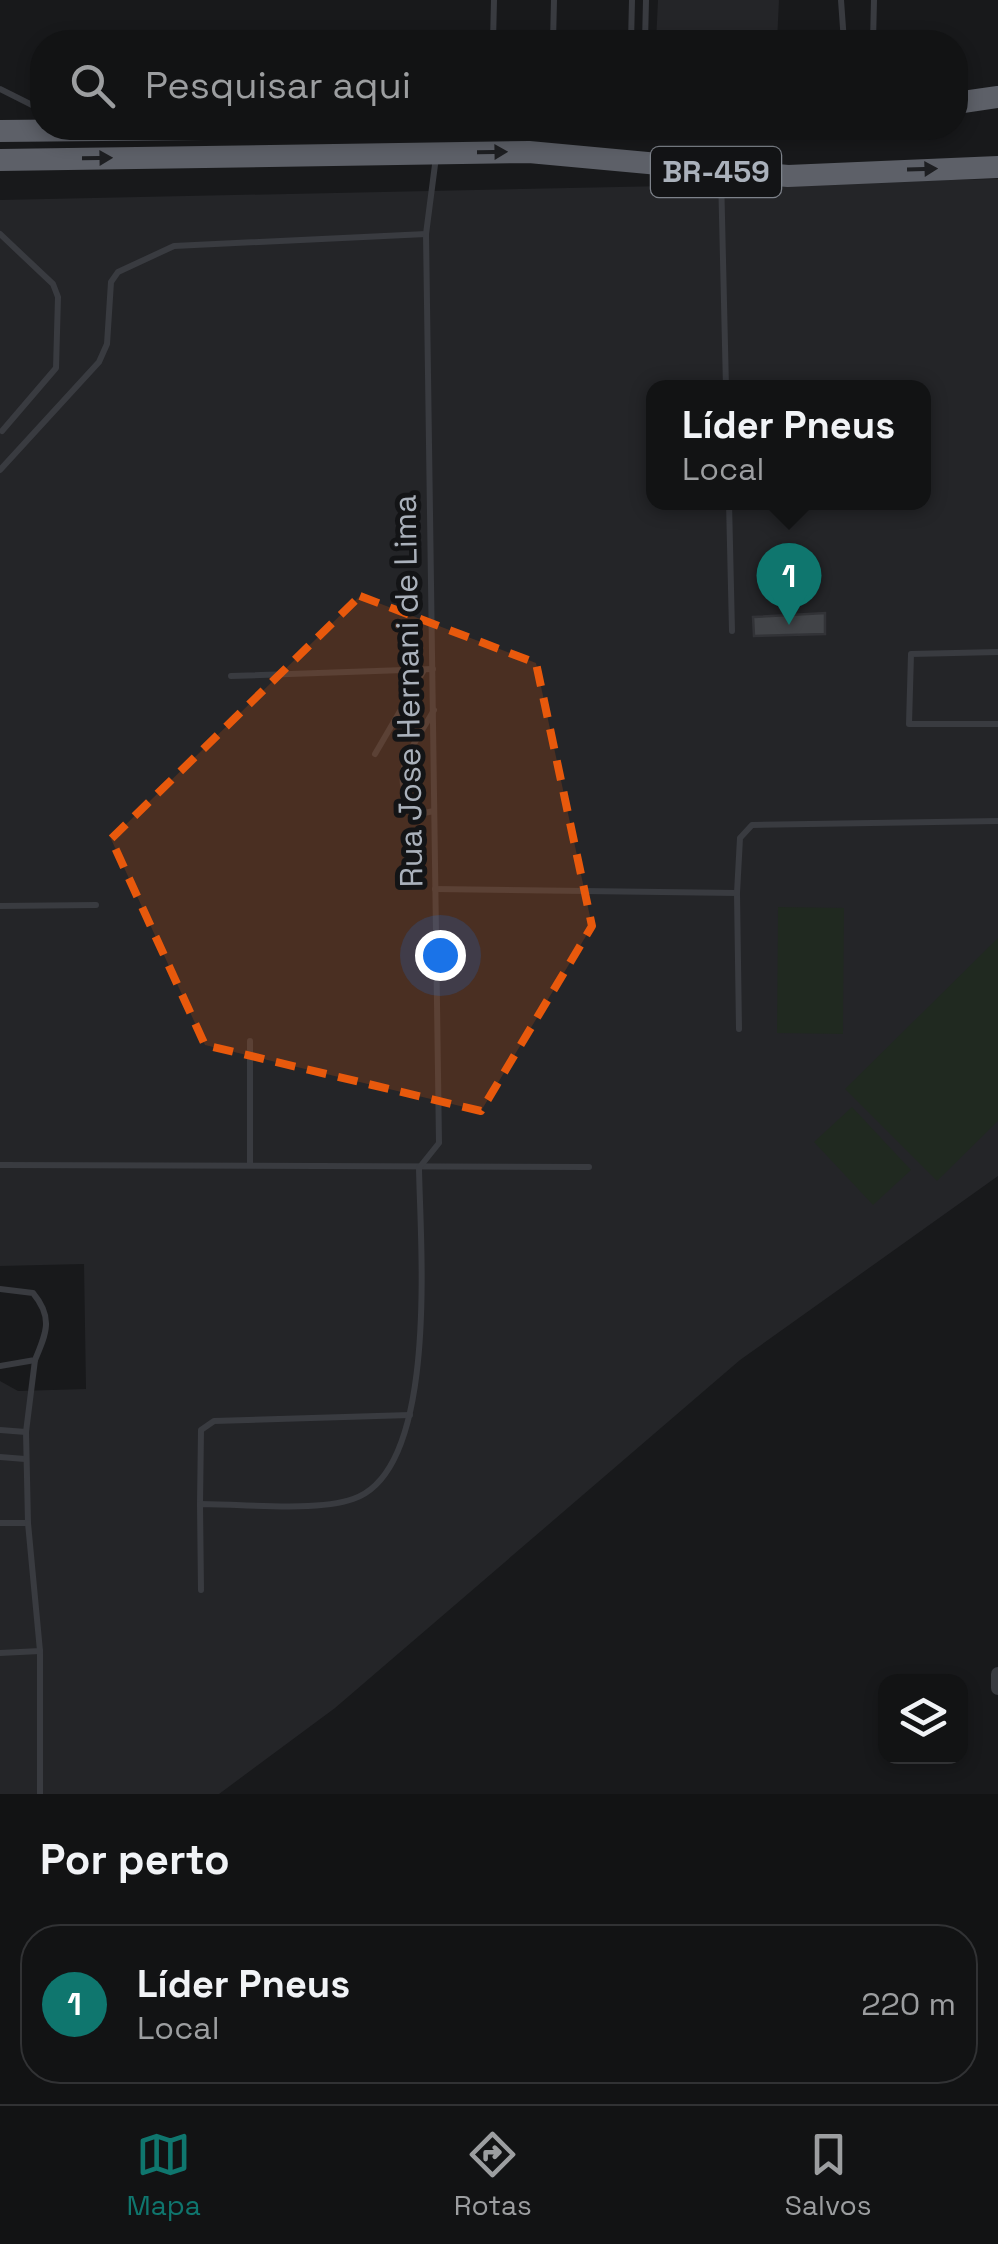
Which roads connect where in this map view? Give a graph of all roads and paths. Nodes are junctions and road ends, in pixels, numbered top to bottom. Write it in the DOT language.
graph roads {
  1 [pos="494,0"];
  2 [pos="554,0"];
  3 [pos="632,0"];
  4 [pos="646,0"];
  5 [pos="841,0"];
  6 [pos="874,0"];
  7 [pos="494,30"];
  8 [pos="553,30"];
  9 [pos="631,30"];
  10 [pos="645,30"];
  11 [pos="843,30"];
  12 [pos="873,30"];
  13 [pos="0,89"];
  14 [pos="998,97"];
  15 [pos="968,101"];
  16 [pos="30,104"];
  17 [pos="30,131"];
  18 [pos="0,132"];
  19 [pos="437,153"];
  20 [pos="0,160"];
  21 [pos="998,167"];
  22 [pos="721,173"];
  23 [pos="0,234"];
  24 [pos="426,234"];
  25 [pos="726,380"];
  26 [pos="2,432"];
  27 [pos="0,470"];
  28 [pos="729,510"];
  29 [pos="732,631"];
  30 [pos="998,652"];
  31 [pos="429,669"];
  32 [pos="231,676"];
  33 [pos="434,708"];
  34 [pos="998,724"];
  35 [pos="375,754"];
  36 [pos="434,812"];
  37 [pos="998,820"];
  38 [pos="435,889"];
  39 [pos="738,892"];
  40 [pos="96,905"];
  41 [pos="0,906"];
  42 [pos="739,1029"];
  43 [pos="250,1040"];
  44 [pos="0,1165"];
  45 [pos="250,1165"];
  46 [pos="589,1167"];
  47 [pos="420,1168"];
  48 [pos="0,1288"];
  49 [pos="35,1360"];
  50 [pos="0,1366"];
  51 [pos="410,1415"];
  52 [pos="0,1430"];
  53 [pos="26,1432"];
  54 [pos="0,1458"];
  55 [pos="25,1459"];
  56 [pos="200,1504"];
  57 [pos="28,1522"];
  58 [pos="0,1523"];
  59 [pos="201,1590"];
  60 [pos="40,1652"];
  61 [pos="0,1653"];
  62 [pos="998,1674"];
  63 [pos="998,1688"];
  64 [pos="40,1794"];
  1 -- 7 [label="lane"];
  2 -- 8 [label="lane"];
  3 -- 9 [label="lane"];
  4 -- 10 [label="lane"];
  5 -- 11 [label="lane"];
  6 -- 12 [label="lane"];
  13 -- 16 [label="lane"];
  14 -- 15 [label="highway"];
  17 -- 18 [label="highway"];
  20 -- 19 [label="highway, BR-459, one-way"];
  19 -- 22 [label="highway, BR-459, one-way"];
  19 -- 24 [label="lane, Rua Jose Hernani de Lima"];
  22 -- 21 [label="highway, BR-459, one-way"];
  22 -- 25 [label="lane"];
  23 -- 26 [label="lane"];
  24 -- 27 [label="lane"];
  24 -- 31 [label="lane, Rua Jose Hernani de Lima"];
  28 -- 29 [label="lane"];
  30 -- 34 [label="lane"];
  31 -- 32 [label="lane"];
  31 -- 33 [label="lane, Rua Jose Hernani de Lima"];
  31 -- 35 [label="lane"];
  33 -- 36 [label="lane, Rua Jose Hernani de Lima"];
  33 -- 36 [label="lane"];
  36 -- 38 [label="lane, Rua Jose Hernani de Lima"];
  37 -- 39 [label="lane"];
  38 -- 39 [label="lane"];
  38 -- 47 [label="lane, Rua Jose Hernani de Lima"];
  39 -- 42 [label="lane"];
  40 -- 41 [label="lane"];
  43 -- 45 [label="lane"];
  44 -- 45 [label="lane"];
  45 -- 47 [label="lane"];
  46 -- 47 [label="lane"];
  47 -- 51 [label="lane, Rua Jose Hernani de Lima"];
  48 -- 49 [label="lane"];
  49 -- 50 [label="lane"];
  49 -- 53 [label="lane"];
  51 -- 56 [label="lane, Rua Jose Hernani de Lima"];
  51 -- 56 [label="lane"];
  52 -- 53 [label="lane"];
  53 -- 55 [label="lane"];
  54 -- 55 [label="lane"];
  55 -- 57 [label="lane"];
  56 -- 59 [label="lane"];
  57 -- 58 [label="lane"];
  57 -- 60 [label="lane"];
  60 -- 61 [label="lane"];
  60 -- 64 [label="lane"];
  62 -- 63 [label="street"];
}
